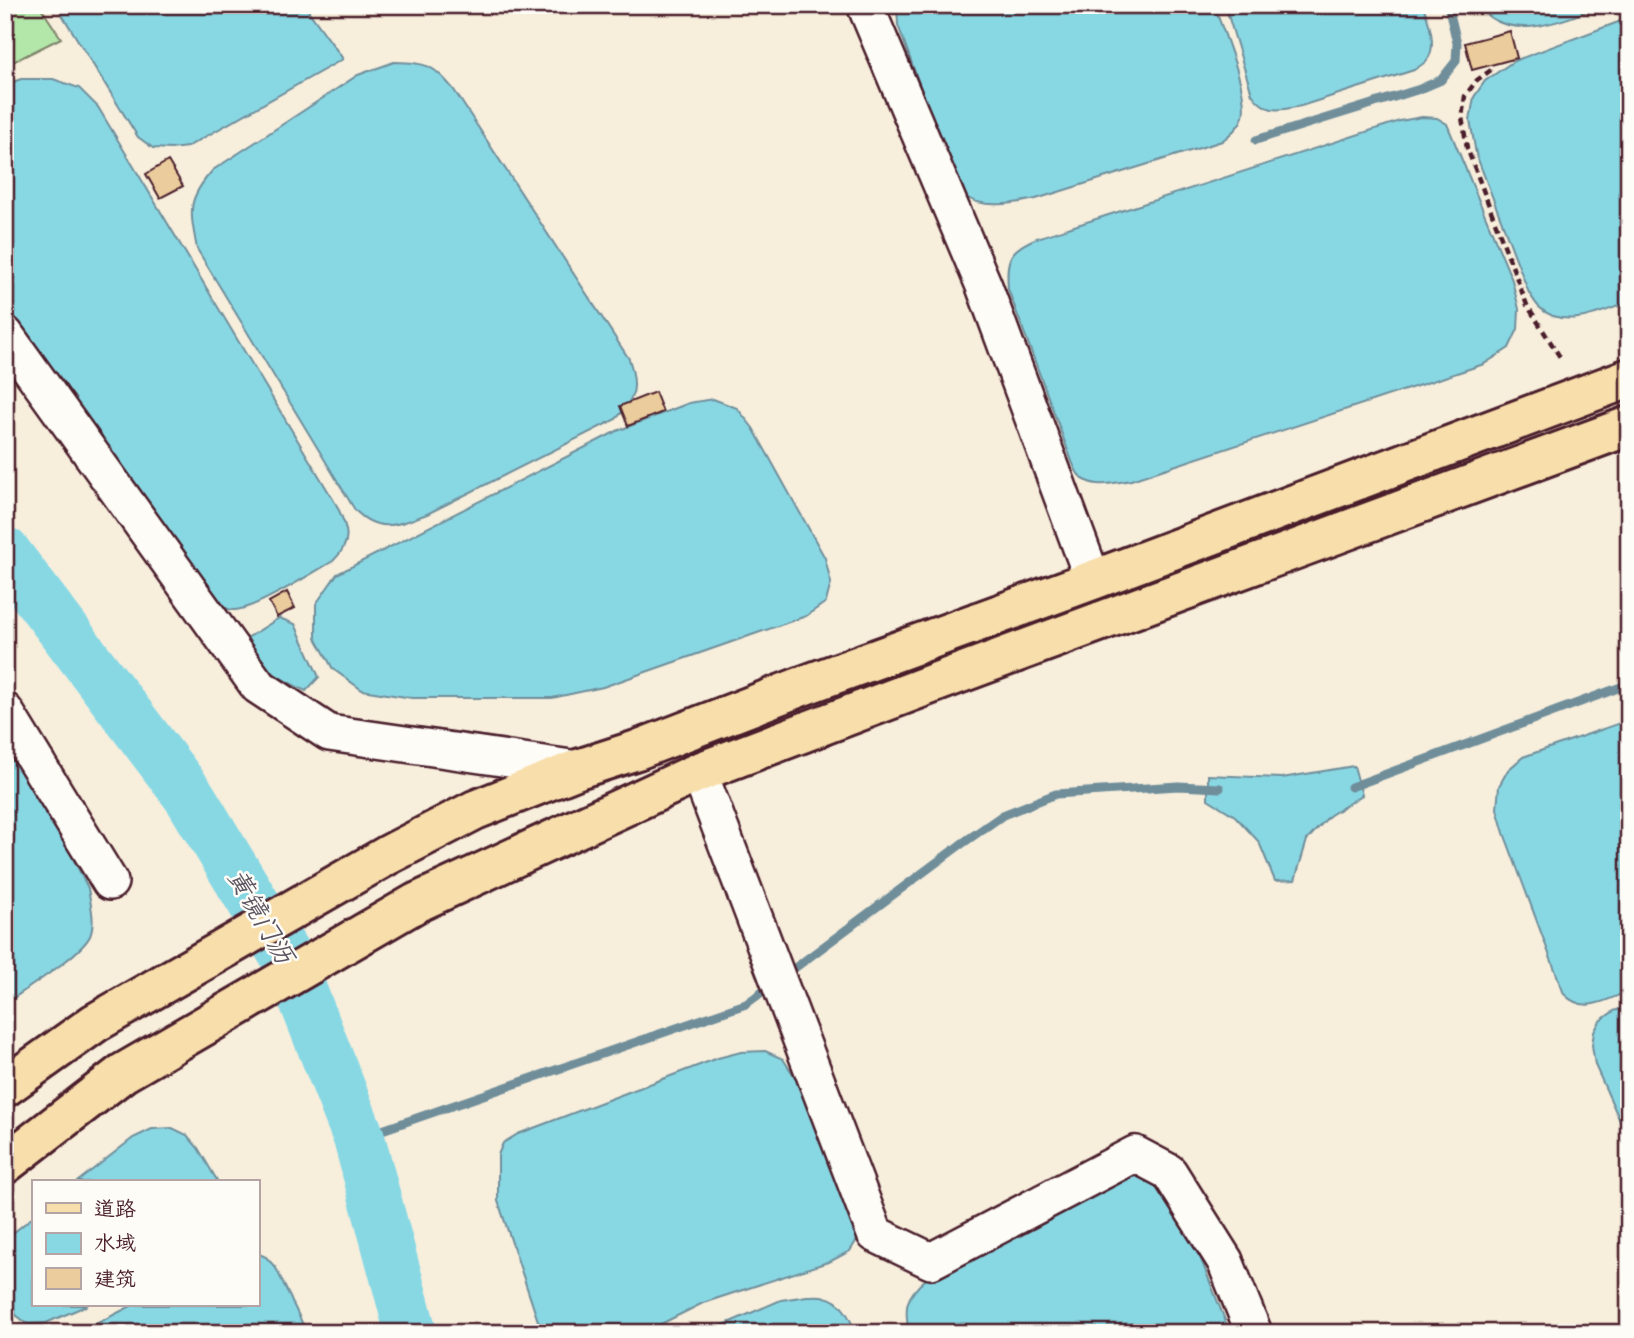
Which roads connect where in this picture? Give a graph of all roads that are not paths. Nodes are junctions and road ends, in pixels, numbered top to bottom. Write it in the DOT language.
graph roads {
  1 [pos="865,5"];
  2 [pos="5,334"];
  3 [pos="1629,378"];
  4 [pos="1629,426"];
  5 [pos="1093,580"];
  6 [pos="5,711"];
  7 [pos="637,750"];
  8 [pos="578,769"];
  9 [pos="699,772"];
  10 [pos="653,793"];
  11 [pos="110,882"];
  12 [pos="5,1087"];
  13 [pos="5,1164"];
  14 [pos="1254,1333"];
  1 -- 5 [label="lane"];
  2 -- 8 [label="lane"];
  3 -- 5 [label="main road"];
  4 -- 9 [label="main road"];
  5 -- 7 [label="main road"];
  6 -- 11 [label="lane"];
  7 -- 8 [label="main road"];
  7 -- 10 [label="lane"];
  8 -- 12 [label="main road"];
  9 -- 10 [label="main road"];
  9 -- 14 [label="lane"];
  10 -- 13 [label="main road"];
}
